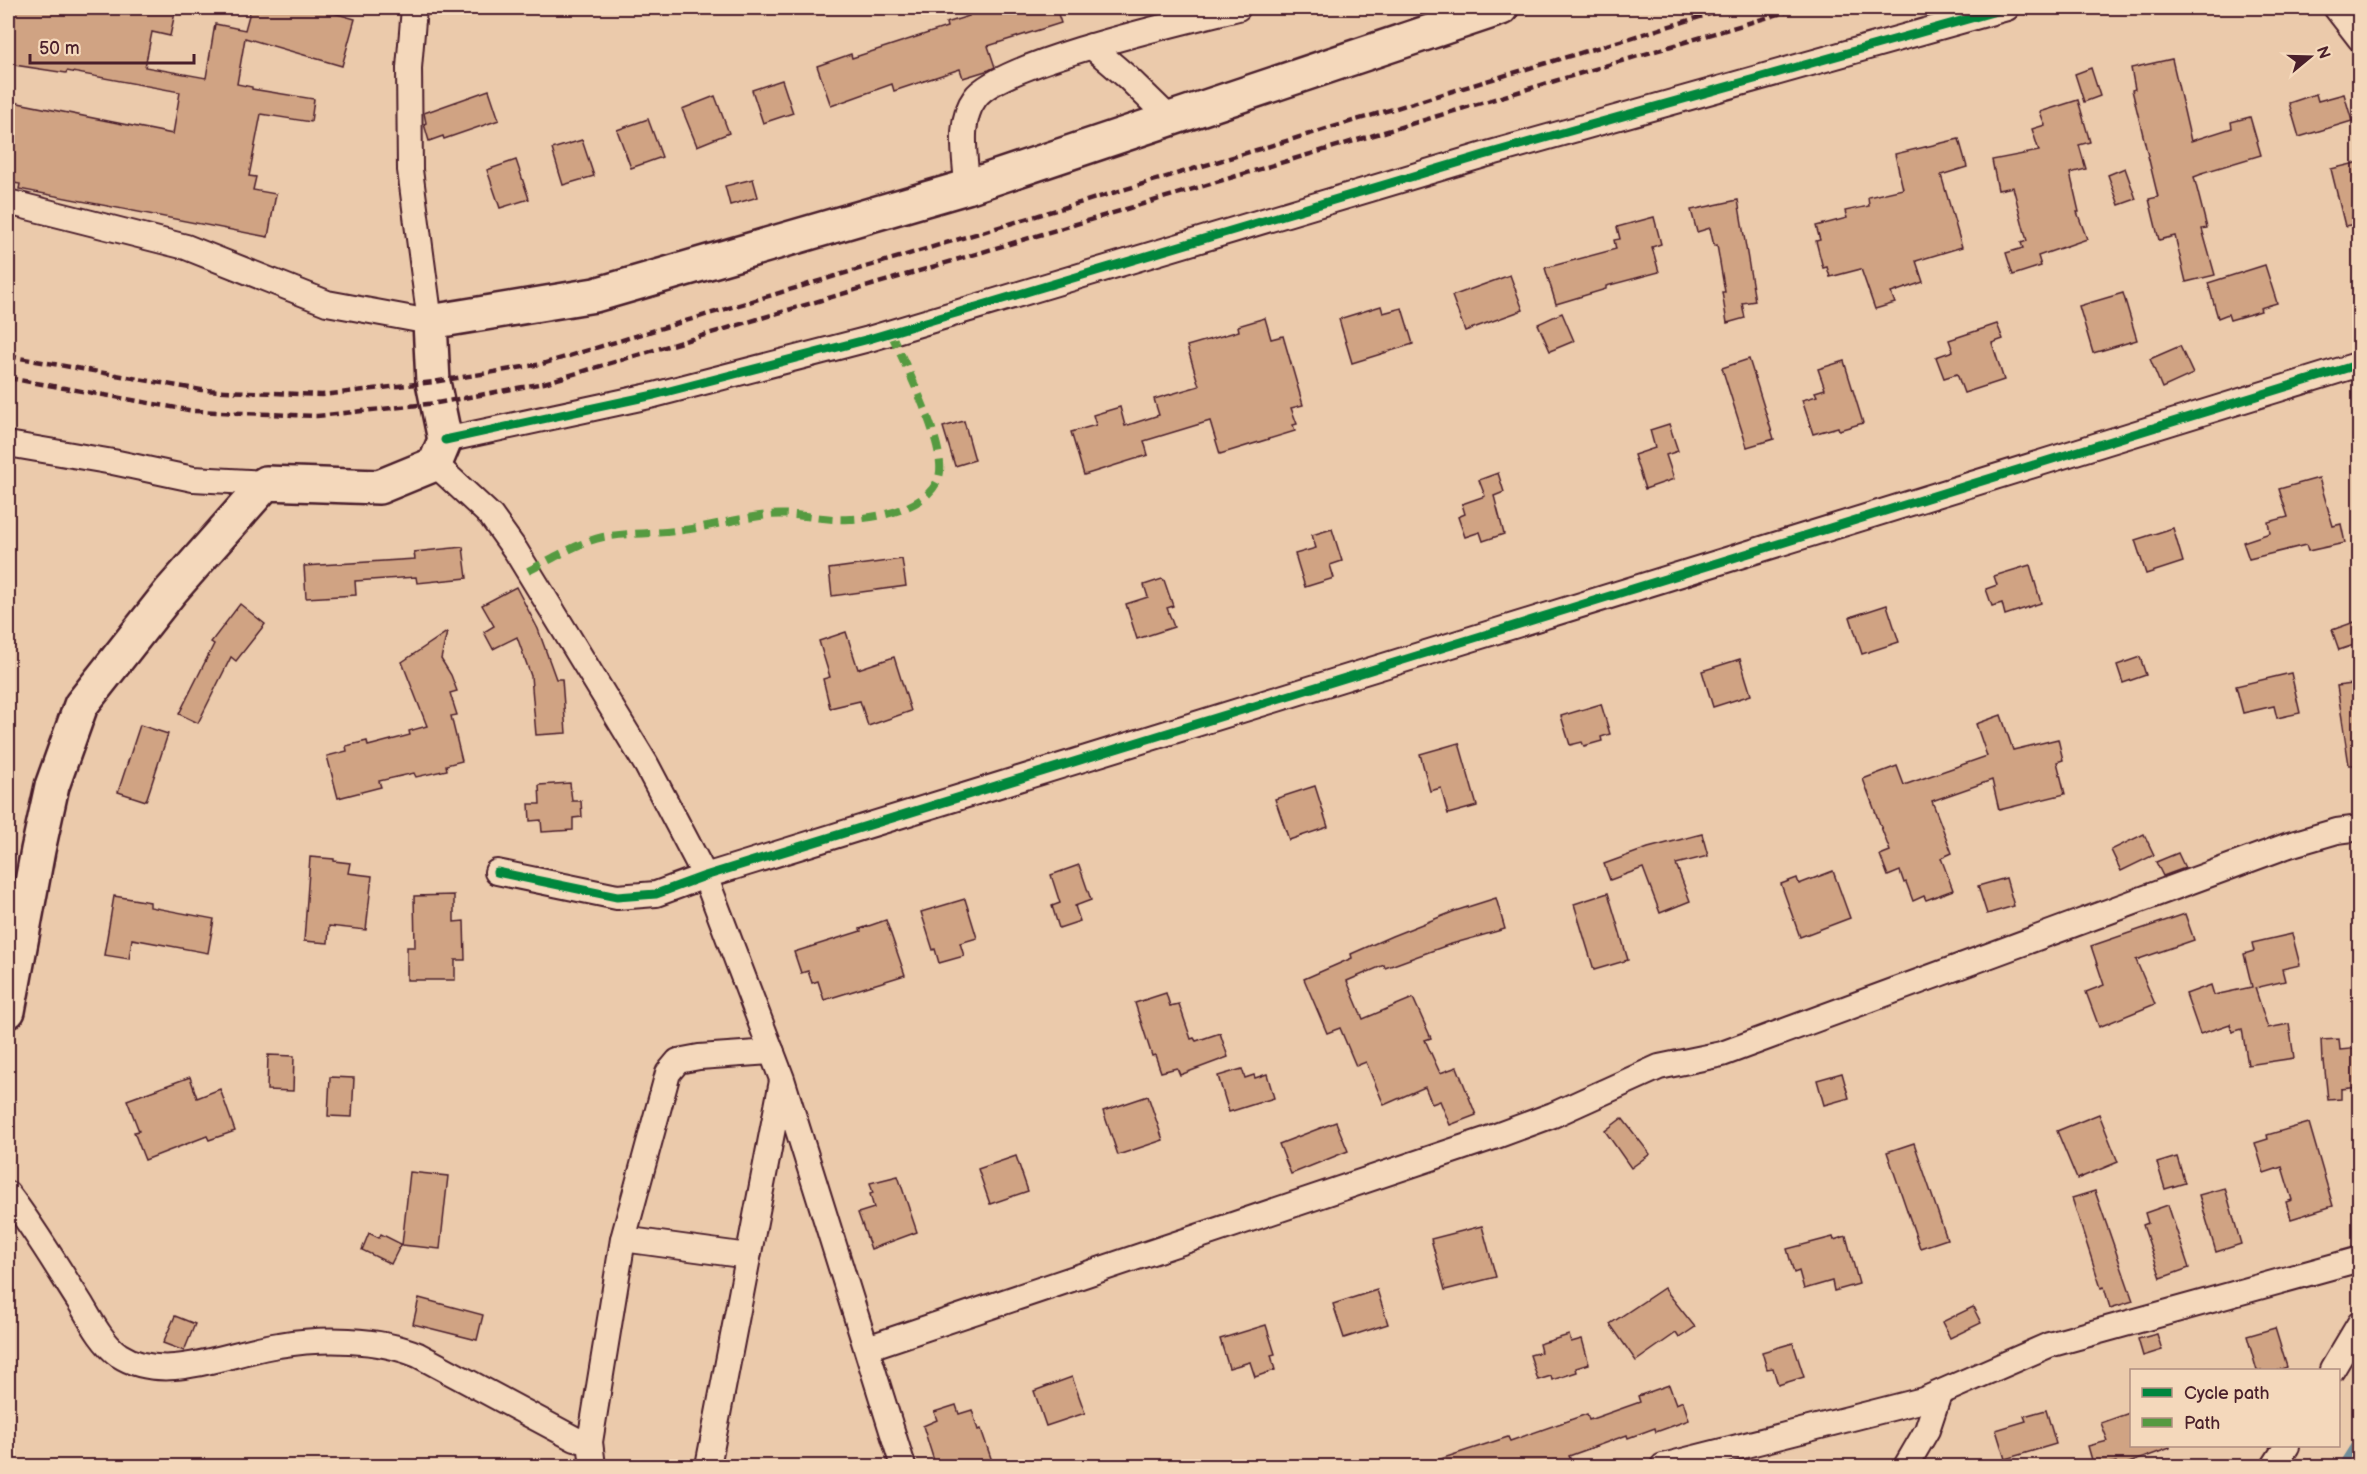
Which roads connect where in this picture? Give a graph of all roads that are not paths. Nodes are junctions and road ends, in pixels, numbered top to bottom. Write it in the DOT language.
graph roads {
  1 [pos="414,8"];
  2 [pos="1238,8"];
  3 [pos="1501,8"];
  4 [pos="2007,8"];
  5 [pos="2336,8"];
  6 [pos="2360,39"];
  7 [pos="1091,46"];
  8 [pos="1170,119"];
  9 [pos="967,187"];
  10 [pos="8,202"];
  11 [pos="430,322"];
  12 [pos="2360,364"];
  13 [pos="8,444"];
  14 [pos="440,452"];
  15 [pos="266,483"];
  16 [pos="2360,828"];
  17 [pos="497,872"];
  18 [pos="705,876"];
  19 [pos="8,1011"];
  20 [pos="772,1052"];
  21 [pos="782,1079"];
  22 [pos="8,1194"];
  23 [pos="623,1239"];
  24 [pos="748,1256"];
  25 [pos="2360,1259"];
  26 [pos="2360,1323"];
  27 [pos="867,1348"];
  28 [pos="2333,1369"];
  29 [pos="1939,1394"];
  30 [pos="590,1442"];
  31 [pos="2286,1447"];
  32 [pos="593,1467"];
  33 [pos="708,1467"];
  34 [pos="903,1467"];
  35 [pos="1663,1467"];
  36 [pos="1906,1467"];
  37 [pos="2274,1467"];
  1 -- 11 [label="street"];
  2 -- 7 [label="street"];
  3 -- 8 [label="street"];
  4 -- 14 [label="street"];
  5 -- 6 [label="street"];
  7 -- 8 [label="street"];
  7 -- 9 [label="street"];
  8 -- 9 [label="street"];
  9 -- 11 [label="street"];
  10 -- 11 [label="street"];
  11 -- 14 [label="street"];
  12 -- 18 [label="street"];
  13 -- 15 [label="street"];
  14 -- 15 [label="street"];
  14 -- 18 [label="street"];
  15 -- 19 [label="street"];
  16 -- 27 [label="street"];
  17 -- 18 [label="street"];
  18 -- 20 [label="street"];
  20 -- 21 [label="street"];
  20 -- 23 [label="street"];
  21 -- 24 [label="street"];
  21 -- 27 [label="street"];
  22 -- 30 [label="street"];
  23 -- 24 [label="street"];
  23 -- 30 [label="street"];
  24 -- 33 [label="street"];
  25 -- 29 [label="street"];
  26 -- 28 [label="street"];
  27 -- 34 [label="street"];
  29 -- 35 [label="street"];
  29 -- 36 [label="street"];
  30 -- 32 [label="street"];
  31 -- 37 [label="street"];
}
